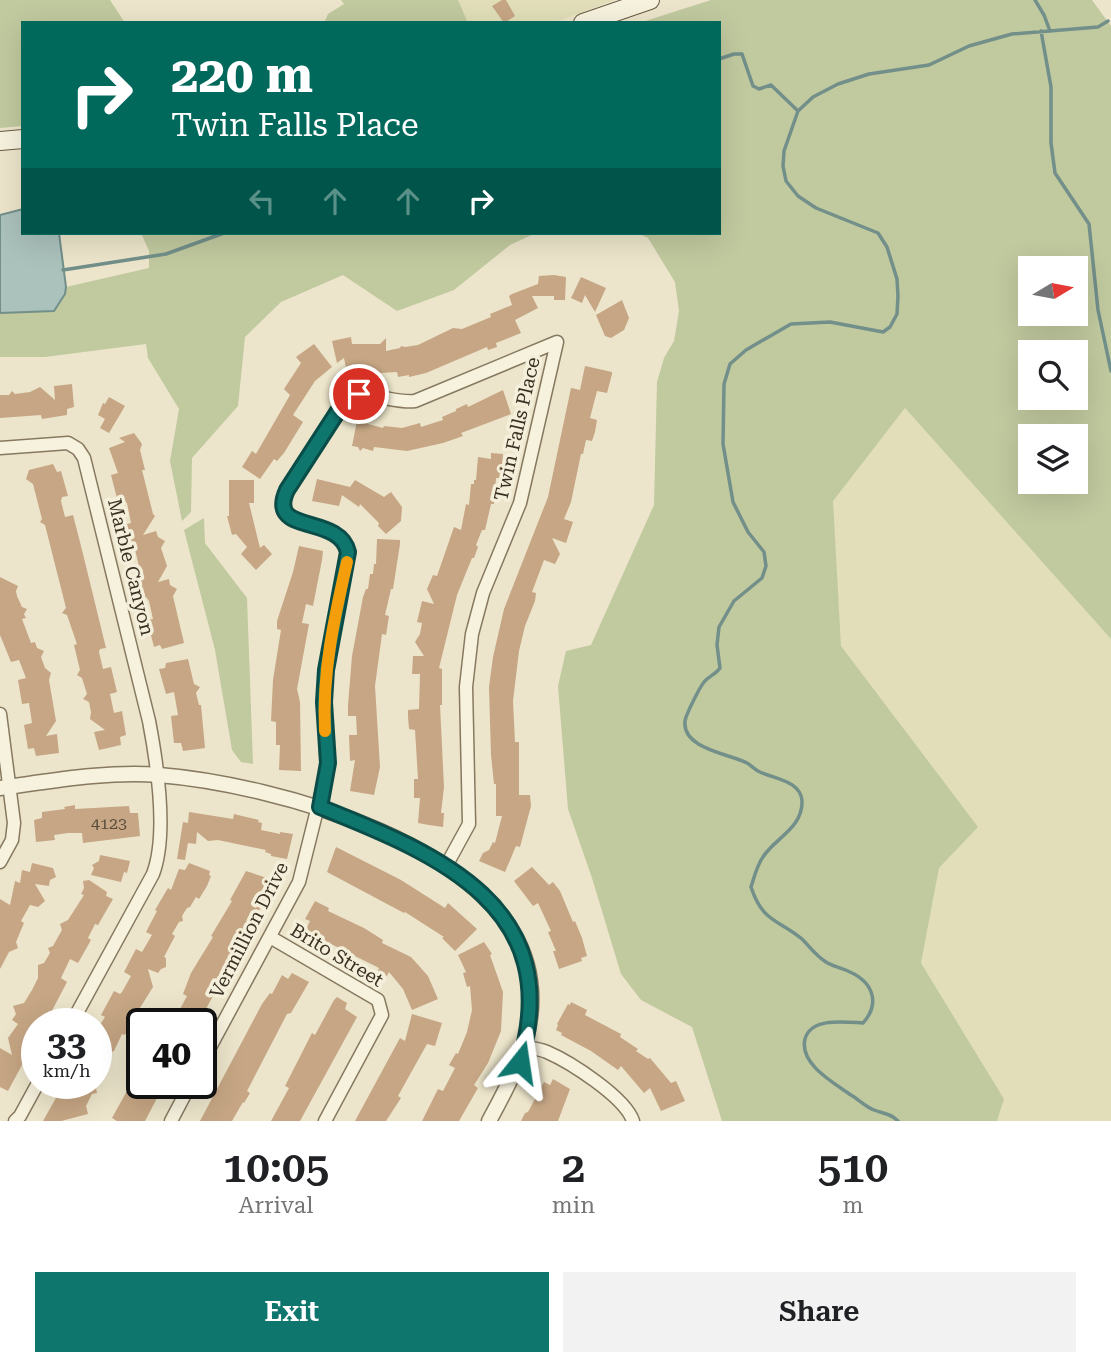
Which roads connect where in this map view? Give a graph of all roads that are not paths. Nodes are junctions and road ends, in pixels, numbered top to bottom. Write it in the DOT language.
graph roads {
  1 [pos="650,0"];
  2 [pos="589,21"];
  3 [pos="21,139"];
  4 [pos="0,141"];
  5 [pos="0,448"];
  6 [pos="0,714"];
  7 [pos="156,775"];
  8 [pos="5,787"];
  9 [pos="320,807"];
  10 [pos="0,862"];
  11 [pos="446,866"];
  12 [pos="270,937"];
  13 [pos="80,1008"];
  14 [pos="217,1035"];
  15 [pos="525,1047"];
  16 [pos="28,1099"];
  17 [pos="183,1099"];
  18 [pos="15,1121"];
  19 [pos="171,1121"];
  20 [pos="325,1121"];
  21 [pos="489,1121"];
  22 [pos="633,1121"];
  1 -- 2 [label="main road"];
  3 -- 4 [label="main road"];
  5 -- 7 [label="street, Marble Canyon"];
  6 -- 8 [label="street"];
  7 -- 8 [label="street"];
  7 -- 9 [label="street"];
  7 -- 13 [label="street, Marble Canyon"];
  8 -- 10 [label="street"];
  9 -- 11 [label="street"];
  9 -- 11 [label="street, Twin Falls Place"];
  9 -- 12 [label="street, Vermillion Drive"];
  11 -- 15 [label="street"];
  12 -- 14 [label="street, Vermillion Drive"];
  12 -- 20 [label="street, Brito Street"];
  15 -- 21 [label="street"];
  15 -- 22 [label="street"];
  16 -- 18 [label="street"];
  17 -- 19 [label="street"];
}
